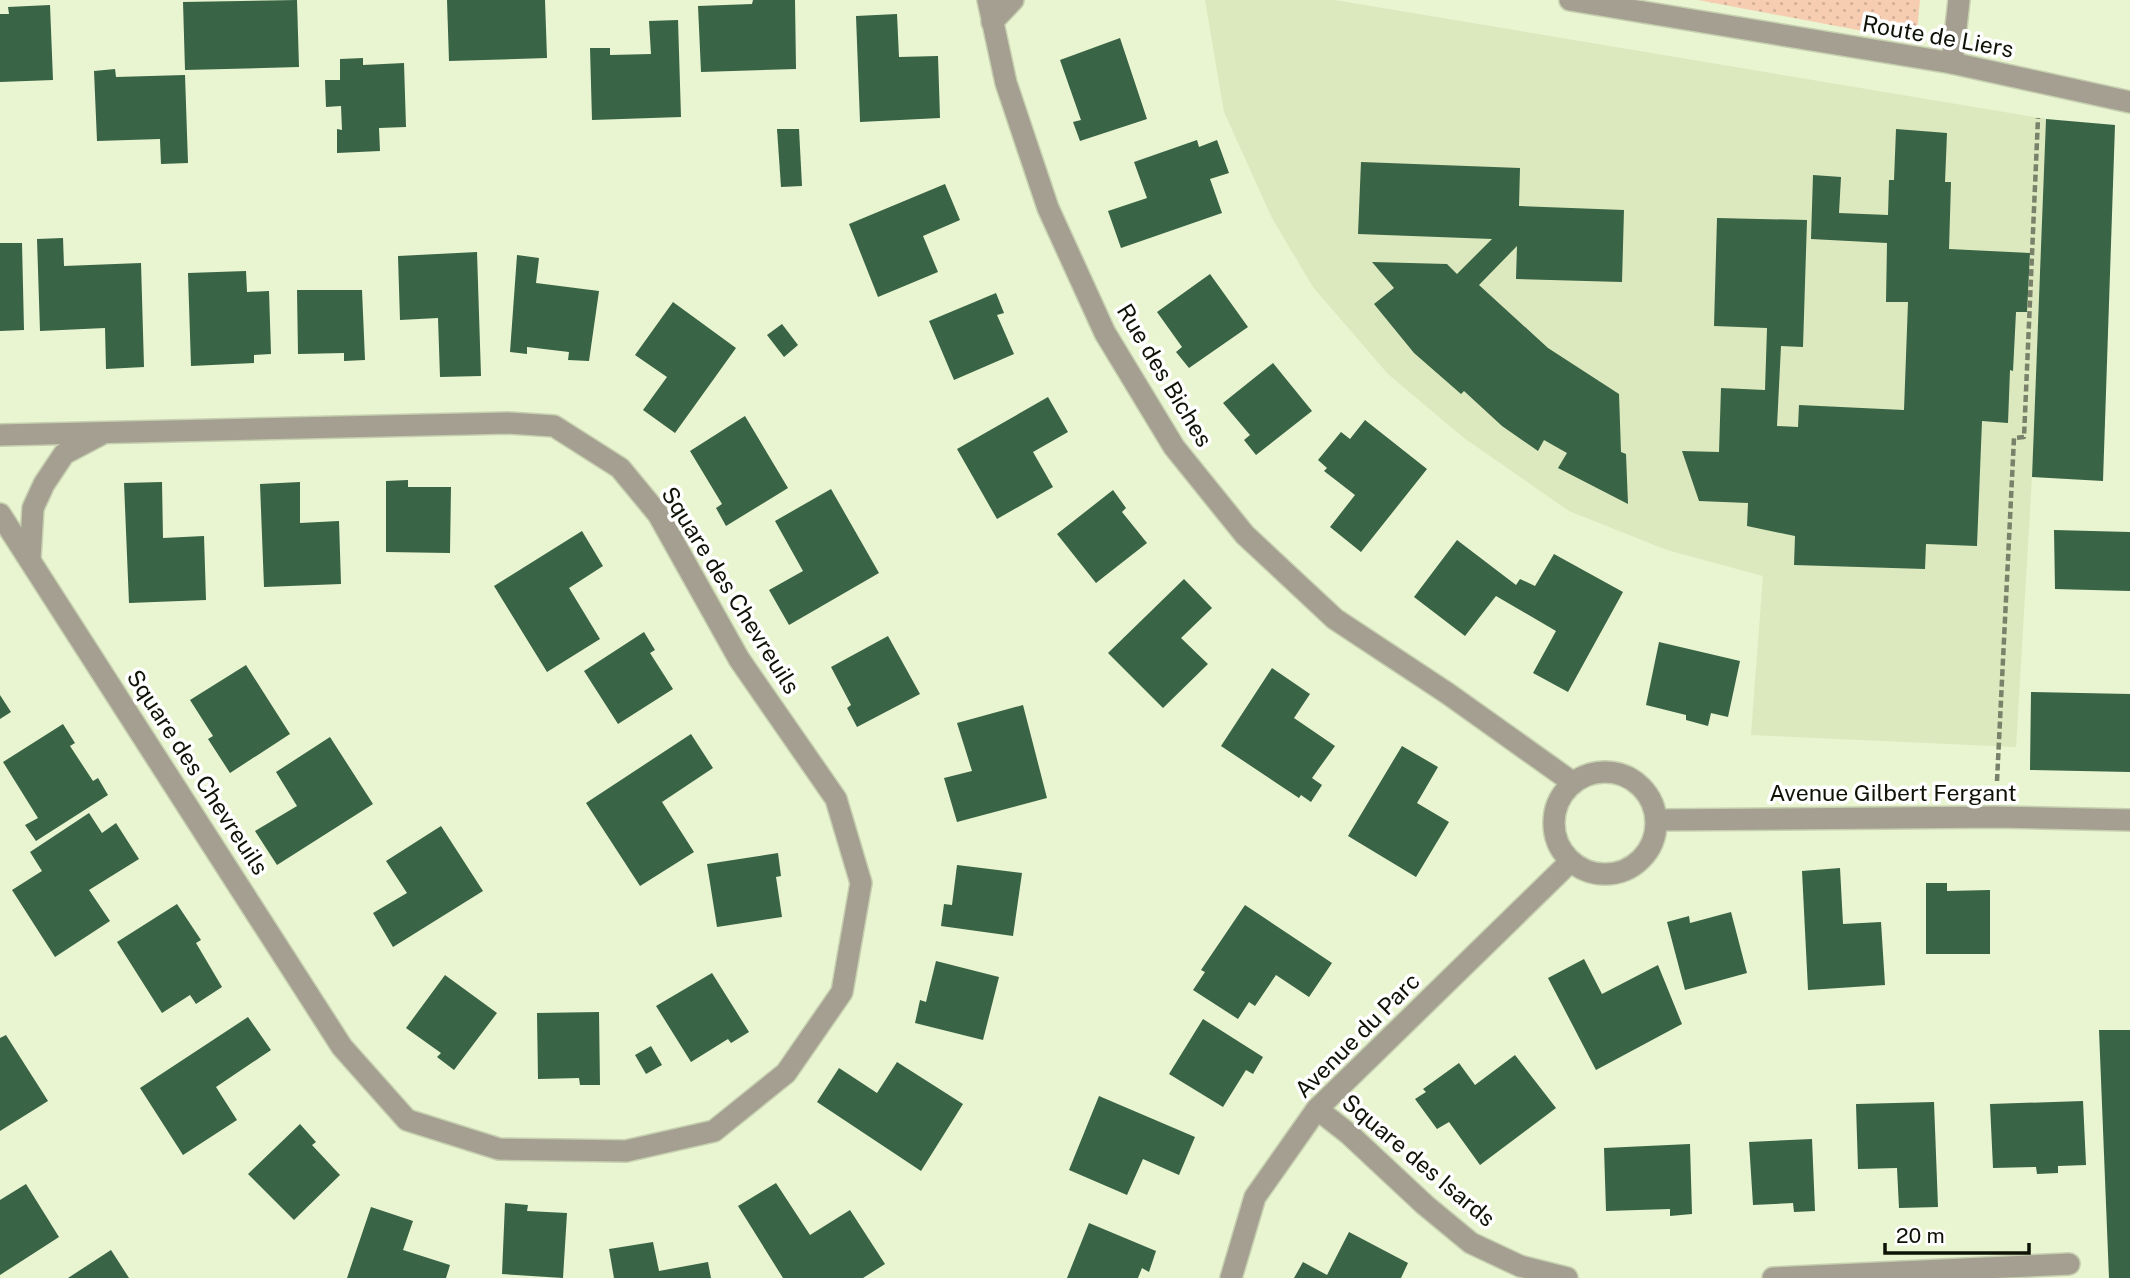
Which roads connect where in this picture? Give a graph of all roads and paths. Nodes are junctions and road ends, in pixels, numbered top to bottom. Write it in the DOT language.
graph roads {
  1 [pos="988,0"];
  2 [pos="1013,0"];
  3 [pos="1570,0"];
  4 [pos="1959,0"];
  5 [pos="992,22"];
  6 [pos="1952,63"];
  7 [pos="2130,102"];
  8 [pos="2038,117"];
  9 [pos="105,433"];
  10 [pos="0,435"];
  11 [pos="0,514"];
  12 [pos="30,558"];
  13 [pos="1572,782"];
  14 [pos="1996,817"];
  15 [pos="1657,820"];
  16 [pos="2130,820"];
  17 [pos="1570,862"];
  18 [pos="1317,1109"];
  19 [pos="2069,1264"];
  20 [pos="1231,1278"];
  21 [pos="1567,1278"];
  22 [pos="1773,1278"];
  1 -- 5 [label="street, Rue des Biches"];
  2 -- 5 [label="street"];
  3 -- 6 [label="street, Route de Liers"];
  4 -- 6 [label="street"];
  5 -- 13 [label="street, Rue des Biches"];
  6 -- 7 [label="street, Route de Liers"];
  8 -- 14 [label="path"];
  9 -- 10 [label="street, Square des Chevreuils"];
  9 -- 12 [label="street, Square des Chevreuils"];
  9 -- 12 [label="street, Square des Chevreuils"];
  11 -- 12 [label="street, Square des Chevreuils"];
  13 -- 15 [label="street"];
  13 -- 17 [label="street"];
  14 -- 15 [label="street, Avenue Gilbert Fergant"];
  14 -- 16 [label="street, Avenue Gilbert Fergant"];
  15 -- 17 [label="street"];
  17 -- 18 [label="street, Avenue du Parc"];
  18 -- 20 [label="street, Avenue du Parc"];
  18 -- 21 [label="street, Square des Isards"];
  19 -- 22 [label="street"];
}
